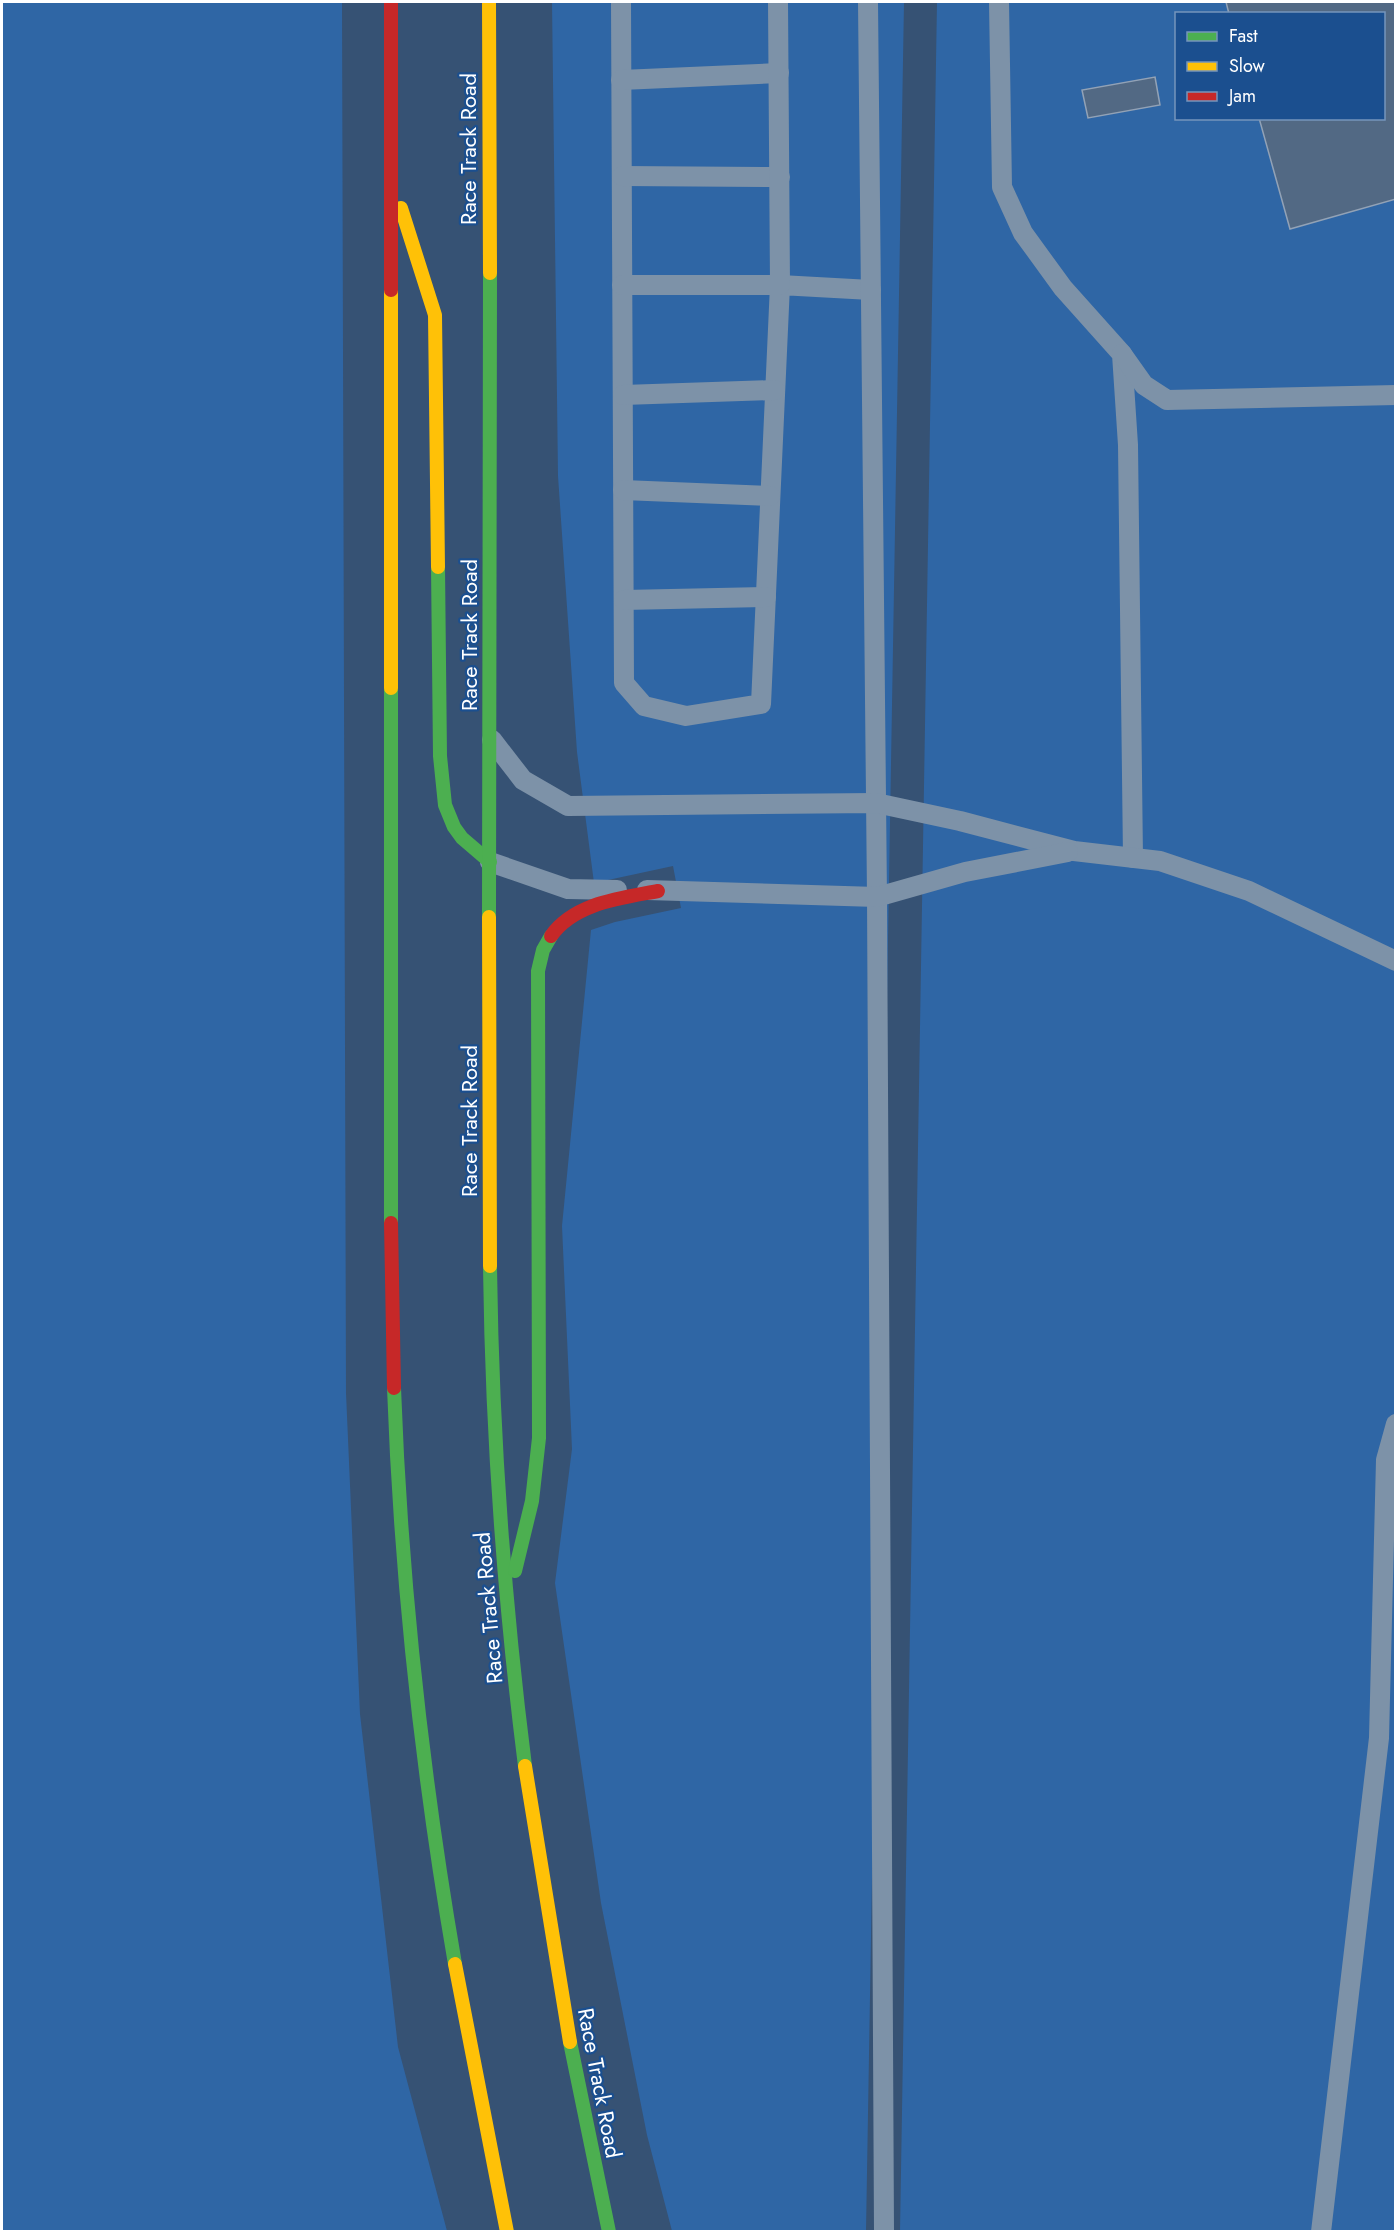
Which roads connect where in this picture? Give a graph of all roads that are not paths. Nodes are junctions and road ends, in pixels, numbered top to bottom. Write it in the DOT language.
graph roads {
  1 [pos="391,2"];
  2 [pos="489,2"];
  3 [pos="621,2"];
  4 [pos="778,2"];
  5 [pos="868,2"];
  6 [pos="999,2"];
  7 [pos="778,73"];
  8 [pos="621,80"];
  9 [pos="622,176"];
  10 [pos="780,177"];
  11 [pos="392,178"];
  12 [pos="622,285"];
  13 [pos="780,285"];
  14 [pos="871,290"];
  15 [pos="1122,354"];
  16 [pos="775,390"];
  17 [pos="623,395"];
  18 [pos="1395,395"];
  19 [pos="623,490"];
  20 [pos="770,496"];
  21 [pos="766,597"];
  22 [pos="624,600"];
  23 [pos="491,738"];
  24 [pos="876,803"];
  25 [pos="1074,851"];
  26 [pos="1133,858"];
  27 [pos="489,862"];
  28 [pos="658,891"];
  29 [pos="877,897"];
  30 [pos="1395,961"];
  31 [pos="1395,1424"];
  32 [pos="507,1602"];
  33 [pos="507,2232"];
  34 [pos="609,2232"];
  35 [pos="884,2232"];
  36 [pos="1322,2232"];
  1 -- 11 [label="main road"];
  2 -- 23 [label="main road, Race Track Road"];
  3 -- 8 [label="lane"];
  4 -- 7 [label="lane"];
  5 -- 14 [label="lane"];
  6 -- 15 [label="lane"];
  7 -- 8 [label="lane"];
  7 -- 10 [label="lane"];
  8 -- 9 [label="lane"];
  9 -- 10 [label="lane"];
  9 -- 12 [label="lane"];
  10 -- 13 [label="lane"];
  11 -- 27 [label="main road"];
  11 -- 33 [label="main road"];
  12 -- 13 [label="lane"];
  12 -- 17 [label="lane"];
  13 -- 14 [label="lane"];
  13 -- 16 [label="lane"];
  14 -- 24 [label="lane"];
  15 -- 18 [label="lane"];
  15 -- 26 [label="lane"];
  16 -- 17 [label="lane"];
  16 -- 20 [label="lane"];
  17 -- 19 [label="lane"];
  19 -- 20 [label="lane"];
  19 -- 22 [label="lane"];
  20 -- 21 [label="lane"];
  21 -- 22 [label="lane"];
  21 -- 22 [label="lane"];
  23 -- 24 [label="lane"];
  23 -- 27 [label="main road, Race Track Road"];
  24 -- 25 [label="lane"];
  24 -- 29 [label="lane"];
  25 -- 26 [label="lane"];
  25 -- 29 [label="lane"];
  26 -- 30 [label="lane"];
  27 -- 28 [label="lane"];
  27 -- 32 [label="main road, Race Track Road"];
  28 -- 29 [label="lane"];
  28 -- 32 [label="main road"];
  29 -- 35 [label="lane"];
  31 -- 36 [label="lane"];
  32 -- 34 [label="main road, Race Track Road"];
}
